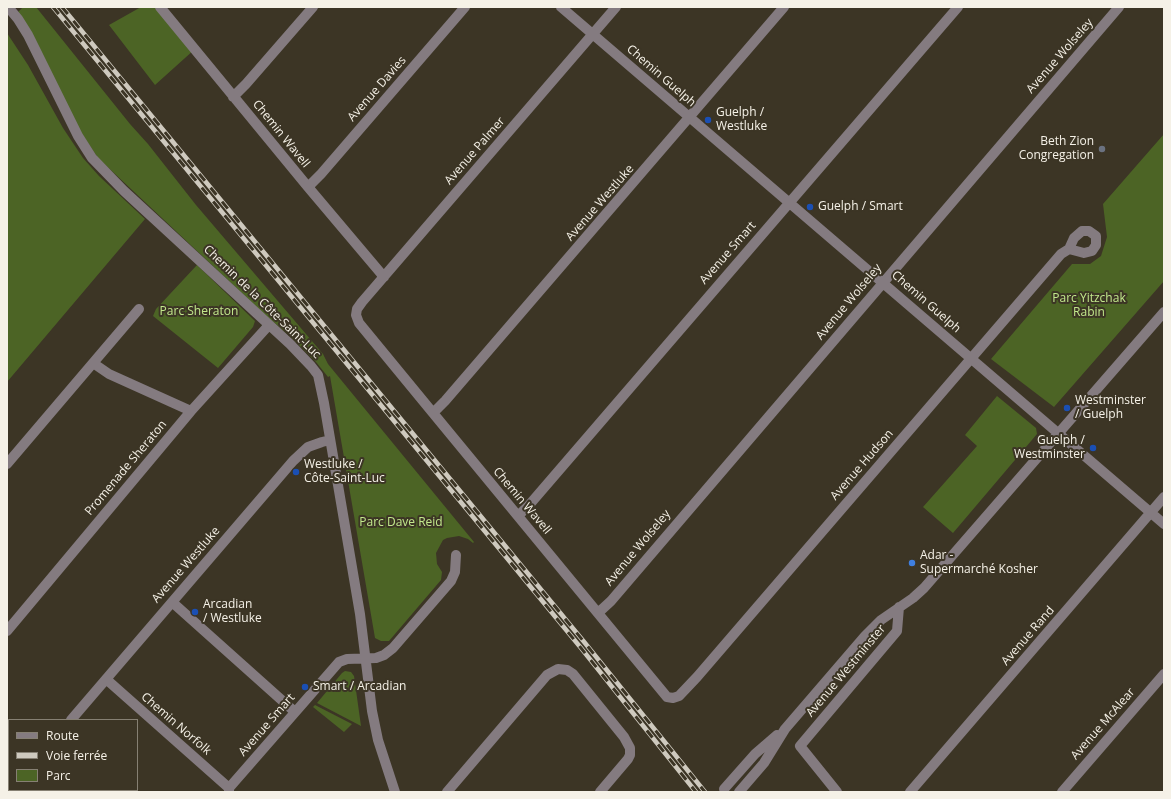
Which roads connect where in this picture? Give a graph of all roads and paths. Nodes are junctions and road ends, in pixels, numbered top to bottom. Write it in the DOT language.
graph roads {
  1 [pos="8,7"];
  2 [pos="160,7"];
  3 [pos="313,7"];
  4 [pos="464,7"];
  5 [pos="561,7"];
  6 [pos="616,7"];
  7 [pos="784,7"];
  8 [pos="958,7"];
  9 [pos="1119,7"];
  10 [pos="592,34"];
  11 [pos="233,96"];
  12 [pos="690,118"];
  13 [pos="308,187"];
  14 [pos="789,202"];
  15 [pos="1070,249"];
  16 [pos="384,277"];
  17 [pos="883,283"];
  18 [pos="139,309"];
  19 [pos="1164,312"];
  20 [pos="356,313"];
  21 [pos="269,325"];
  22 [pos="971,358"];
  23 [pos="93,364"];
  24 [pos="191,411"];
  25 [pos="433,413"];
  26 [pos="1058,434"];
  27 [pos="330,440"];
  28 [pos="7,464"];
  29 [pos="1164,497"];
  30 [pos="1151,513"];
  31 [pos="518,516"];
  32 [pos="1164,524"];
  33 [pos="456,555"];
  34 [pos="172,602"];
  35 [pos="899,607"];
  36 [pos="598,613"];
  37 [pos="7,631"];
  38 [pos="365,658"];
  39 [pos="1164,674"];
  40 [pos="106,679"];
  41 [pos="674,698"];
  42 [pos="295,712"];
  43 [pos="72,719"];
  44 [pos="785,729"];
  45 [pos="724,789"];
  46 [pos="229,790"];
  47 [pos="395,792"];
  48 [pos="447,792"];
  49 [pos="600,792"];
  50 [pos="739,792"];
  51 [pos="837,792"];
  52 [pos="910,792"];
  53 [pos="1062,792"];
  1 -- 21 [label="street, Chemin de la Côte-Saint-Luc"];
  2 -- 11 [label="street, Chemin Wavell"];
  3 -- 11 [label="street"];
  4 -- 13 [label="street, Avenue Davies"];
  5 -- 10 [label="street, Chemin Guelph"];
  6 -- 10 [label="street, Avenue Palmer"];
  7 -- 12 [label="street, Avenue Westluke"];
  8 -- 14 [label="street, Avenue Smart"];
  9 -- 17 [label="street, Avenue Wolseley"];
  10 -- 12 [label="street, Chemin Guelph"];
  10 -- 16 [label="street, Avenue Palmer"];
  11 -- 13 [label="street, Chemin Wavell"];
  12 -- 14 [label="street, Chemin Guelph"];
  12 -- 25 [label="street, Avenue Westluke"];
  13 -- 16 [label="street, Chemin Wavell"];
  14 -- 17 [label="street, Chemin Guelph"];
  14 -- 31 [label="street, Avenue Smart"];
  15 -- 22 [label="street, Avenue Hudson"];
  16 -- 20 [label="street, Avenue Palmer"];
  17 -- 22 [label="street, Chemin Guelph"];
  17 -- 36 [label="street, Avenue Wolseley"];
  18 -- 23 [label="street"];
  19 -- 26 [label="street, Avenue Westminster"];
  20 -- 25 [label="street, Chemin Wavell"];
  21 -- 24 [label="street, Promenade Sheraton"];
  21 -- 27 [label="street, Chemin de la Côte-Saint-Luc"];
  22 -- 26 [label="street, Chemin Guelph"];
  22 -- 41 [label="street, Avenue Hudson"];
  23 -- 24 [label="street"];
  23 -- 28 [label="street"];
  24 -- 37 [label="street, Promenade Sheraton"];
  25 -- 31 [label="street, Chemin Wavell"];
  26 -- 30 [label="street, Chemin Guelph"];
  26 -- 35 [label="street, Avenue Westminster"];
  27 -- 34 [label="street, Avenue Westluke"];
  27 -- 38 [label="street, Chemin de la Côte-Saint-Luc"];
  29 -- 30 [label="street, Avenue Rand"];
  30 -- 32 [label="street, Chemin Guelph"];
  30 -- 52 [label="street, Avenue Rand"];
  31 -- 36 [label="street, Chemin Wavell"];
  33 -- 38 [label="street, Avenue Smart"];
  34 -- 40 [label="street, Avenue Westluke"];
  34 -- 42 [label="street"];
  35 -- 44 [label="street, Avenue Westminster"];
  35 -- 51 [label="street, Avenue Westminster"];
  36 -- 41 [label="street, Chemin Wavell"];
  38 -- 42 [label="street, Avenue Smart"];
  38 -- 47 [label="street, Chemin de la Côte-Saint-Luc"];
  39 -- 53 [label="street, Avenue McAlear"];
  40 -- 43 [label="street, Avenue Westluke"];
  40 -- 46 [label="street, Chemin Norfolk"];
  42 -- 46 [label="street, Avenue Smart"];
  44 -- 45 [label="street, Avenue Westminster"];
  44 -- 50 [label="street, Avenue Westminster"];
  48 -- 49 [label="street"];
}
